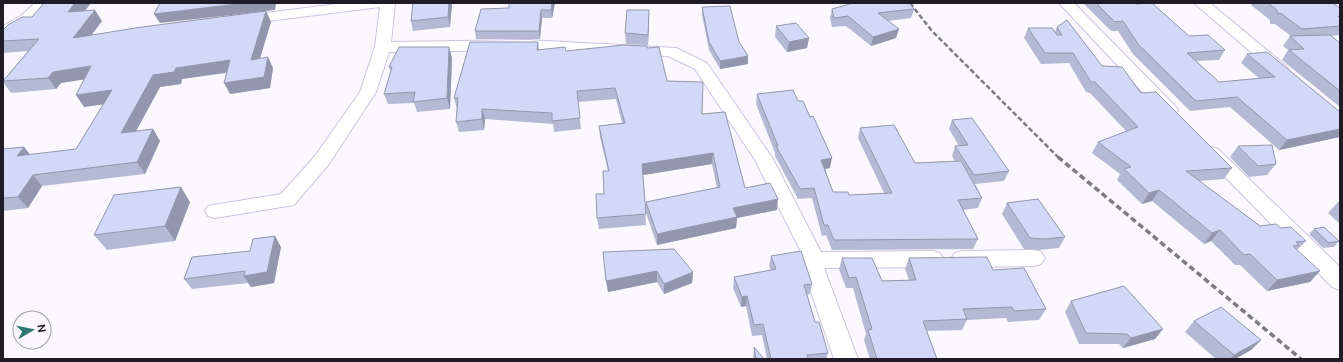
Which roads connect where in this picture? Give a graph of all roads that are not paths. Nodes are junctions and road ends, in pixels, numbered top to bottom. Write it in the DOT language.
graph roads {
  1 [pos="44,3"];
  2 [pos="380,3"];
  3 [pos="388,3"];
  4 [pos="1066,3"];
  5 [pos="1201,3"];
  6 [pos="232,21"];
  7 [pos="3,32"];
  8 [pos="383,47"];
  9 [pos="1292,78"];
  10 [pos="1183,124"];
  11 [pos="1200,141"];
  12 [pos="215,211"];
  13 [pos="1034,258"];
  14 [pos="811,260"];
  15 [pos="1340,281"];
  16 [pos="846,359"];
  1 -- 7 [label="street"];
  2 -- 6 [label="street"];
  3 -- 8 [label="street"];
  4 -- 10 [label="street"];
  5 -- 9 [label="street"];
  8 -- 12 [label="street"];
  8 -- 14 [label="street"];
  11 -- 15 [label="street"];
  13 -- 14 [label="street"];
  14 -- 16 [label="street"];
}
